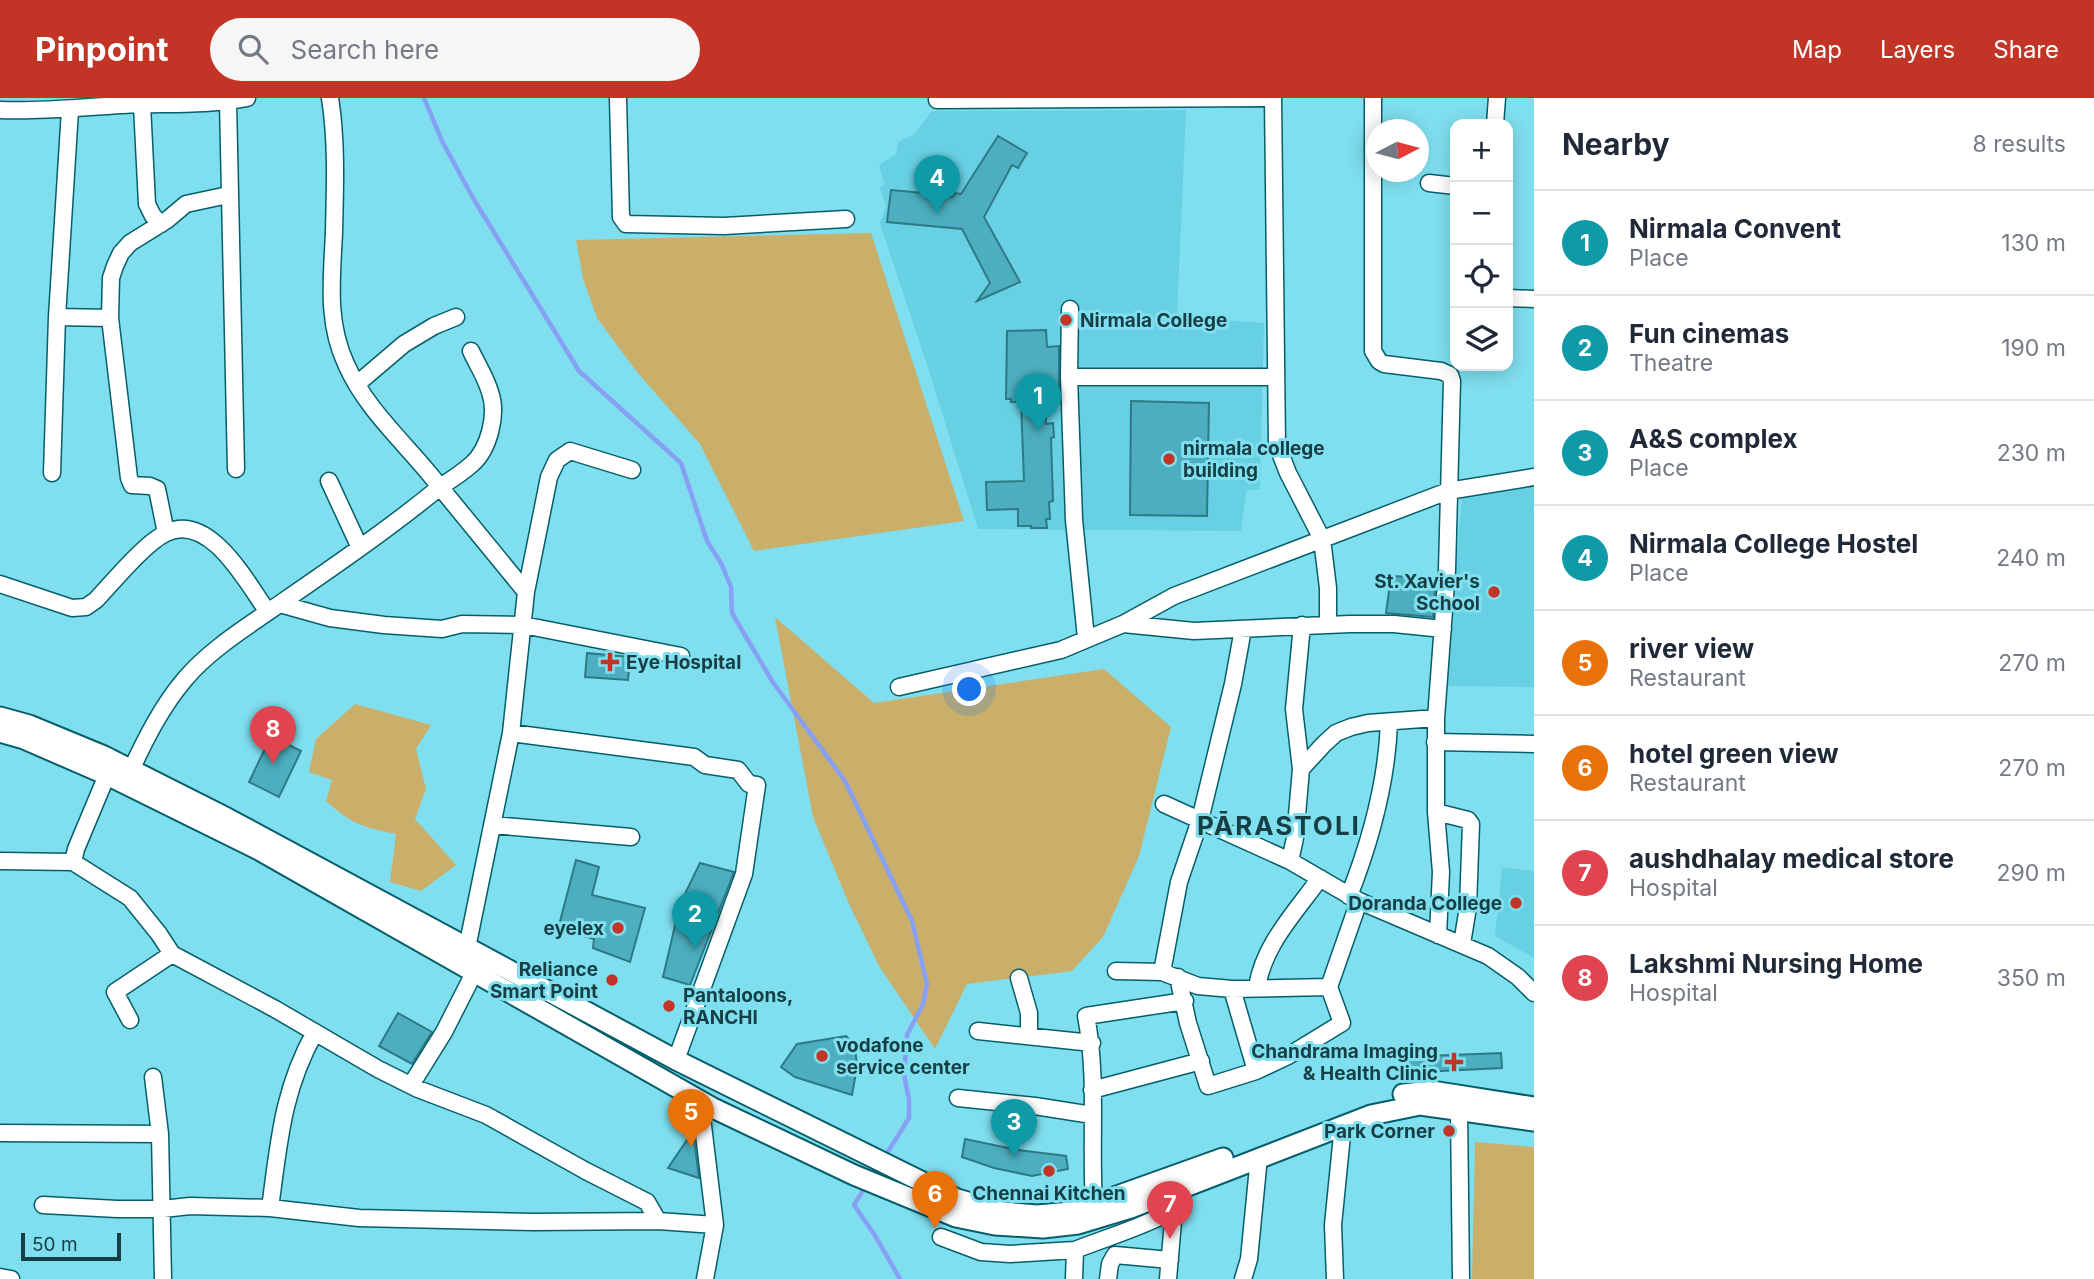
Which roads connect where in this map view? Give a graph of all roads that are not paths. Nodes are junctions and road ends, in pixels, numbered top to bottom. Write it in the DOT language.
graph roads {
  1 [pos="247,98"];
  2 [pos="330,98"];
  3 [pos="618,98"];
  4 [pos="1264,98"];
  5 [pos="1273,98"];
  6 [pos="1373,98"];
  7 [pos="1497,98"];
  8 [pos="967,99"];
  9 [pos="207,100"];
  10 [pos="937,100"];
  11 [pos="228,102"];
  12 [pos="53,104"];
  13 [pos="142,105"];
  14 [pos="0,110"];
  15 [pos="70,110"];
  16 [pos="1495,119"];
  17 [pos="1429,183"];
  18 [pos="1450,185"];
  19 [pos="228,195"];
  20 [pos="846,219"];
  21 [pos="161,224"];
  22 [pos="1513,298"];
  23 [pos="1534,299"];
  24 [pos="1070,309"];
  25 [pos="57,317"];
  26 [pos="110,317"];
  27 [pos="456,317"];
  28 [pos="471,351"];
  29 [pos="1069,377"];
  30 [pos="1275,377"];
  31 [pos="357,384"];
  32 [pos="236,468"];
  33 [pos="632,470"];
  34 [pos="51,473"];
  35 [pos="1534,477"];
  36 [pos="329,481"];
  37 [pos="440,487"];
  38 [pos="1448,491"];
  39 [pos="166,533"];
  40 [pos="1322,539"];
  41 [pos="359,548"];
  42 [pos="0,584"];
  43 [pos="526,592"];
  44 [pos="274,608"];
  45 [pos="1123,624"];
  46 [pos="1328,624"];
  47 [pos="523,625"];
  48 [pos="1302,625"];
  49 [pos="1243,629"];
  50 [pos="1443,629"];
  51 [pos="1086,638"];
  52 [pos="681,656"];
  53 [pos="899,687"];
  54 [pos="0,717"];
  55 [pos="1436,718"];
  56 [pos="1389,722"];
  57 [pos="0,732"];
  58 [pos="511,733"];
  59 [pos="1435,742"];
  60 [pos="1534,744"];
  61 [pos="1301,769"];
  62 [pos="131,770"];
  63 [pos="107,775"];
  64 [pos="1164,804"];
  65 [pos="1436,812"];
  66 [pos="1200,820"];
  67 [pos="492,825"];
  68 [pos="631,837"];
  69 [pos="0,861"];
  70 [pos="1290,861"];
  71 [pos="73,862"];
  72 [pos="1320,878"];
  73 [pos="1354,898"];
  74 [pos="1438,935"];
  75 [pos="1462,944"];
  76 [pos="467,948"];
  77 [pos="172,954"];
  78 [pos="1116,971"];
  79 [pos="1162,972"];
  80 [pos="474,973"];
  81 [pos="1178,977"];
  82 [pos="1019,978"];
  83 [pos="1329,987"];
  84 [pos="1258,988"];
  85 [pos="1232,989"];
  86 [pos="1534,993"];
  87 [pos="1185,1000"];
  88 [pos="130,1020"];
  89 [pos="978,1031"];
  90 [pos="315,1032"];
  91 [pos="1029,1036"];
  92 [pos="1091,1043"];
  93 [pos="676,1060"];
  94 [pos="1200,1061"];
  95 [pos="1256,1071"];
  96 [pos="153,1077"];
  97 [pos="411,1085"];
  98 [pos="1092,1090"];
  99 [pos="958,1098"];
  100 [pos="700,1101"];
  101 [pos="1532,1110"];
  102 [pos="1460,1111"];
  103 [pos="1091,1115"];
  104 [pos="1343,1125"];
  105 [pos="821,1132"];
  106 [pos="0,1133"];
  107 [pos="160,1133"];
  108 [pos="814,1155"];
  109 [pos="1259,1157"];
  110 [pos="921,1192"];
  111 [pos="1171,1202"];
  112 [pos="1094,1204"];
  113 [pos="43,1205"];
  114 [pos="271,1208"];
  115 [pos="163,1209"];
  116 [pos="658,1221"];
  117 [pos="715,1225"];
  118 [pos="941,1237"];
  119 [pos="1075,1250"];
  120 [pos="1170,1260"];
  121 [pos="0,1277"];
  122 [pos="11,1279"];
  123 [pos="163,1279"];
  124 [pos="705,1279"];
  125 [pos="1074,1279"];
  126 [pos="1108,1279"];
  127 [pos="1168,1279"];
  128 [pos="1243,1279"];
  129 [pos="1335,1279"];
  130 [pos="1461,1279"];
  1 -- 11 [label="street"];
  2 -- 31 [label="street"];
  3 -- 20 [label="street"];
  4 -- 8 [label="street"];
  5 -- 30 [label="street"];
  6 -- 38 [label="street"];
  7 -- 16 [label="street"];
  8 -- 10 [label="street"];
  9 -- 11 [label="street"];
  9 -- 13 [label="street"];
  11 -- 19 [label="street"];
  12 -- 14 [label="street"];
  12 -- 15 [label="street"];
  13 -- 15 [label="street"];
  13 -- 21 [label="street"];
  15 -- 25 [label="street"];
  17 -- 18 [label="street"];
  19 -- 21 [label="street"];
  19 -- 32 [label="street"];
  21 -- 26 [label="street"];
  22 -- 23 [label="street"];
  24 -- 29 [label="street"];
  25 -- 26 [label="street"];
  25 -- 34 [label="street"];
  26 -- 39 [label="street"];
  27 -- 31 [label="street"];
  28 -- 37 [label="street"];
  29 -- 30 [label="street"];
  29 -- 51 [label="street"];
  30 -- 40 [label="street"];
  31 -- 37 [label="street"];
  33 -- 43 [label="street"];
  35 -- 38 [label="street"];
  36 -- 41 [label="street"];
  37 -- 41 [label="street"];
  37 -- 43 [label="street"];
  38 -- 40 [label="street"];
  38 -- 50 [label="street"];
  39 -- 42 [label="street"];
  39 -- 44 [label="street"];
  40 -- 45 [label="street"];
  40 -- 46 [label="street"];
  41 -- 44 [label="street"];
  43 -- 47 [label="street"];
  44 -- 47 [label="street"];
  44 -- 62 [label="street"];
  45 -- 49 [label="street"];
  45 -- 51 [label="street"];
  46 -- 48 [label="street"];
  46 -- 50 [label="street"];
  47 -- 52 [label="street"];
  47 -- 58 [label="street"];
  48 -- 49 [label="street"];
  48 -- 61 [label="street"];
  49 -- 66 [label="street"];
  50 -- 55 [label="street"];
  51 -- 53 [label="street"];
  54 -- 62 [label="main road"];
  55 -- 56 [label="street"];
  55 -- 59 [label="street"];
  56 -- 61 [label="street"];
  56 -- 73 [label="street"];
  57 -- 63 [label="main road"];
  58 -- 67 [label="street"];
  58 -- 93 [label="street"];
  59 -- 60 [label="street"];
  59 -- 65 [label="street"];
  61 -- 70 [label="street"];
  62 -- 76 [label="main road"];
  63 -- 71 [label="street"];
  63 -- 80 [label="main road"];
  64 -- 66 [label="street"];
  65 -- 74 [label="street"];
  65 -- 75 [label="street"];
  66 -- 70 [label="street"];
  66 -- 79 [label="street"];
  67 -- 68 [label="street"];
  67 -- 76 [label="street"];
  69 -- 71 [label="street"];
  70 -- 72 [label="street"];
  71 -- 77 [label="street"];
  72 -- 73 [label="street"];
  72 -- 84 [label="street"];
  73 -- 74 [label="street"];
  73 -- 83 [label="street"];
  74 -- 75 [label="street"];
  75 -- 86 [label="street"];
  76 -- 93 [label="main road"];
  77 -- 88 [label="street"];
  77 -- 90 [label="street"];
  78 -- 79 [label="street"];
  79 -- 81 [label="street"];
  80 -- 97 [label="street"];
  80 -- 100 [label="main road"];
  81 -- 85 [label="street"];
  81 -- 87 [label="street"];
  82 -- 91 [label="street"];
  83 -- 84 [label="street"];
  83 -- 95 [label="street"];
  84 -- 85 [label="street"];
  85 -- 95 [label="street"];
  87 -- 92 [label="street"];
  87 -- 94 [label="street"];
  89 -- 91 [label="street"];
  90 -- 97 [label="street"];
  90 -- 114 [label="street"];
  91 -- 92 [label="street"];
  92 -- 98 [label="street"];
  93 -- 105 [label="main road"];
  94 -- 95 [label="street"];
  94 -- 98 [label="street"];
  96 -- 107 [label="street"];
  97 -- 116 [label="street"];
  98 -- 103 [label="street"];
  99 -- 103 [label="street"];
  100 -- 108 [label="main road"];
  100 -- 117 [label="street"];
  101 -- 102 [label="main road"];
  101 -- 112 [label="main road"];
  102 -- 104 [label="main road"];
  102 -- 130 [label="street"];
  103 -- 112 [label="street"];
  104 -- 109 [label="main road"];
  104 -- 129 [label="street"];
  105 -- 108 [label="main road"];
  105 -- 110 [label="main road"];
  106 -- 107 [label="street"];
  107 -- 115 [label="street"];
  108 -- 110 [label="main road"];
  109 -- 111 [label="main road"];
  109 -- 128 [label="street"];
  110 -- 111 [label="main road"];
  110 -- 112 [label="main road"];
  111 -- 119 [label="street"];
  111 -- 120 [label="street"];
  113 -- 115 [label="street"];
  114 -- 115 [label="street"];
  114 -- 116 [label="street"];
  115 -- 123 [label="street"];
  116 -- 117 [label="street"];
  117 -- 124 [label="street"];
  118 -- 119 [label="street"];
  119 -- 125 [label="street"];
  120 -- 126 [label="street"];
  120 -- 127 [label="street"];
  121 -- 122 [label="street"];
}
